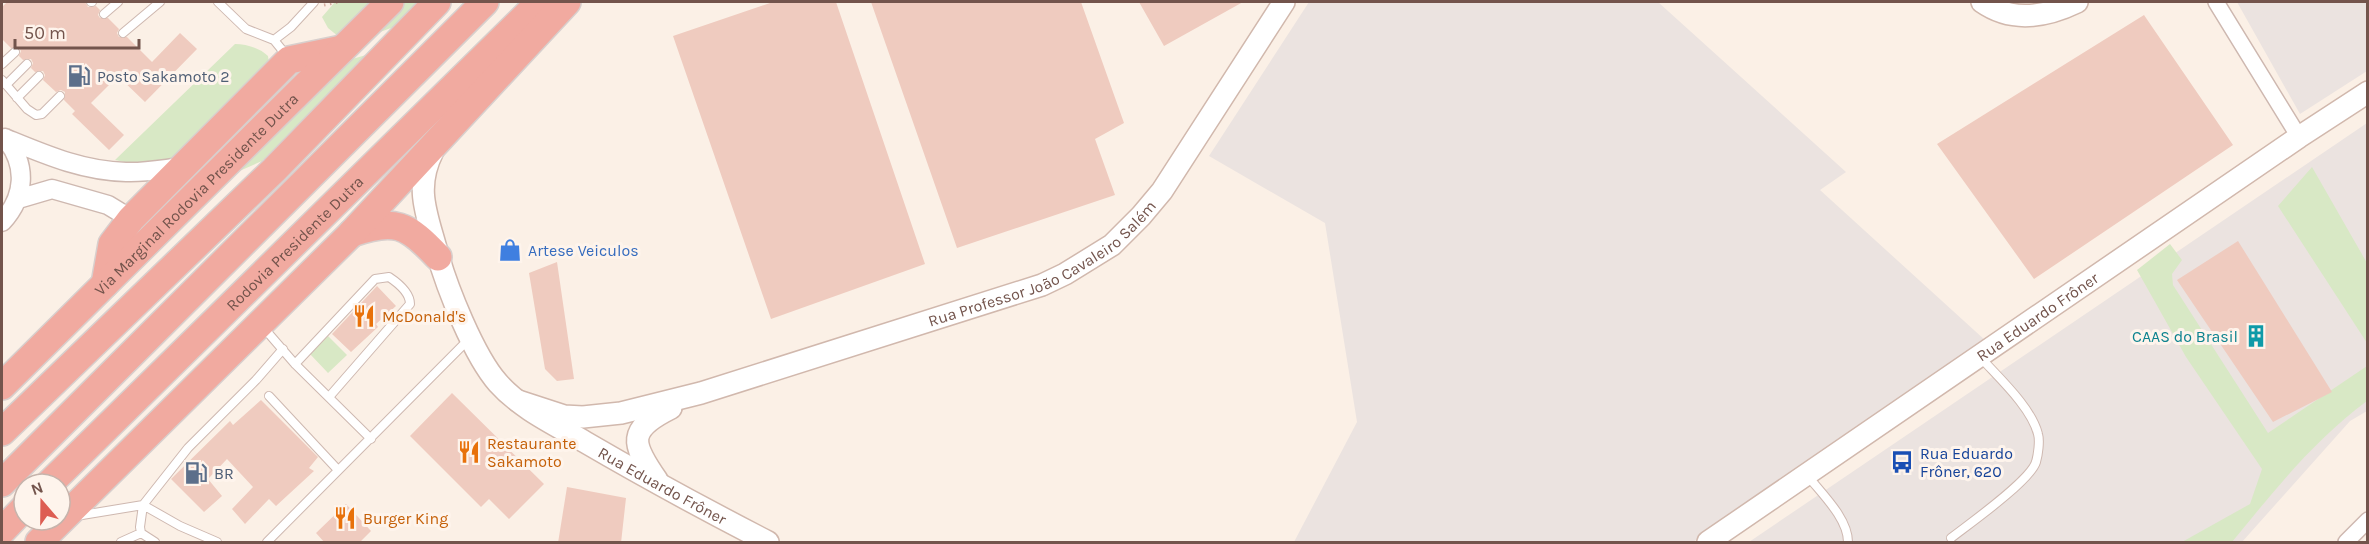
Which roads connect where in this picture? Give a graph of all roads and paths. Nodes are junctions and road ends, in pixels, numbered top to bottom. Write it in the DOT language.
graph roads {
  1 [pos="118,2"];
  2 [pos="160,2"];
  3 [pos="218,2"];
  4 [pos="314,2"];
  5 [pos="390,2"];
  6 [pos="437,2"];
  7 [pos="485,2"];
  8 [pos="540,2"];
  9 [pos="567,2"];
  10 [pos="1284,2"];
  11 [pos="1982,2"];
  12 [pos="2077,2"];
  13 [pos="2216,2"];
  14 [pos="104,14"];
  15 [pos="123,33"];
  16 [pos="342,49"];
  17 [pos="282,50"];
  18 [pos="15,51"];
  19 [pos="2,64"];
  20 [pos="27,64"];
  21 [pos="39,76"];
  22 [pos="4,82"];
  23 [pos="2367,93"];
  24 [pos="60,96"];
  25 [pos="17,98"];
  26 [pos="4,137"];
  27 [pos="2299,137"];
  28 [pos="438,143"];
  29 [pos="182,167"];
  30 [pos="18,199"];
  31 [pos="131,219"];
  32 [pos="2,222"];
  33 [pos="352,233"];
  34 [pos="438,256"];
  35 [pos="105,284"];
  36 [pos="260,324"];
  37 [pos="471,337"];
  38 [pos="283,349"];
  39 [pos="1980,356"];
  40 [pos="295,364"];
  41 [pos="2,386"];
  42 [pos="700,393"];
  43 [pos="269,396"];
  44 [pos="329,397"];
  45 [pos="518,401"];
  46 [pos="2,432"];
  47 [pos="371,439"];
  48 [pos="338,470"];
  49 [pos="61,472"];
  50 [pos="1806,474"];
  51 [pos="2,483"];
  52 [pos="660,486"];
  53 [pos="143,506"];
  54 [pos="72,510"];
  55 [pos="72,518"];
  56 [pos="2367,520"];
  57 [pos="50,532"];
  58 [pos="141,532"];
  59 [pos="1951,538"];
  60 [pos="39,543"];
  61 [pos="121,543"];
  62 [pos="155,543"];
  63 [pos="217,543"];
  64 [pos="267,543"];
  65 [pos="768,543"];
  66 [pos="1708,543"];
  67 [pos="1848,543"];
  68 [pos="2346,543"];
  1 -- 14 [label="lane"];
  2 -- 15 [label="lane"];
  3 -- 17 [label="lane"];
  4 -- 17 [label="lane"];
  5 -- 16 [label="highway, Via Marginal Rodovia Presidente Dutra"];
  6 -- 46 [label="highway"];
  7 -- 51 [label="highway"];
  8 -- 49 [label="highway, Rodovia Presidente Dutra"];
  9 -- 28 [label="highway"];
  10 -- 42 [label="main road, Rua Professor João Cavaleiro Salém"];
  11 -- 12 [label="main road"];
  13 -- 27 [label="street"];
  16 -- 17 [label="highway"];
  16 -- 35 [label="highway, Via Marginal Rodovia Presidente Dutra"];
  17 -- 29 [label="highway"];
  18 -- 19 [label="lane"];
  20 -- 22 [label="lane"];
  21 -- 25 [label="lane"];
  22 -- 25 [label="lane"];
  23 -- 27 [label="main road, Rua Eduardo Frôner"];
  24 -- 25 [label="lane"];
  26 -- 29 [label="street"];
  26 -- 30 [label="street"];
  27 -- 39 [label="main road, Rua Eduardo Frôner"];
  28 -- 33 [label="highway"];
  28 -- 34 [label="main road, Rua Eduardo Frôner"];
  29 -- 31 [label="highway"];
  30 -- 31 [label="street"];
  30 -- 32 [label="street"];
  31 -- 35 [label="highway"];
  33 -- 34 [label="highway"];
  33 -- 36 [label="highway"];
  34 -- 37 [label="main road, Rua Eduardo Frôner"];
  35 -- 41 [label="highway, Via Marginal Rodovia Presidente Dutra"];
  36 -- 38 [label="lane"];
  36 -- 54 [label="highway"];
  37 -- 45 [label="main road, Rua Eduardo Frôner"];
  37 -- 47 [label="lane"];
  38 -- 40 [label="lane"];
  38 -- 53 [label="lane"];
  39 -- 50 [label="main road, Rua Eduardo Frôner"];
  39 -- 59 [label="lane"];
  40 -- 44 [label="lane"];
  40 -- 44 [label="lane"];
  42 -- 45 [label="main road, Rua Professor João Cavaleiro Salém"];
  42 -- 52 [label="main road, Rua Professor João Cavaleiro Salém"];
  43 -- 48 [label="lane"];
  44 -- 47 [label="lane"];
  45 -- 52 [label="main road, Rua Eduardo Frôner"];
  47 -- 48 [label="lane"];
  48 -- 64 [label="lane"];
  50 -- 66 [label="main road, Rua Eduardo Frôner"];
  50 -- 67 [label="lane"];
  52 -- 65 [label="main road, Rua Eduardo Frôner"];
  53 -- 55 [label="lane"];
  53 -- 58 [label="lane"];
  53 -- 63 [label="lane"];
  56 -- 68 [label="street"];
  57 -- 60 [label="highway"];
  58 -- 61 [label="lane"];
  58 -- 62 [label="lane"];
}
